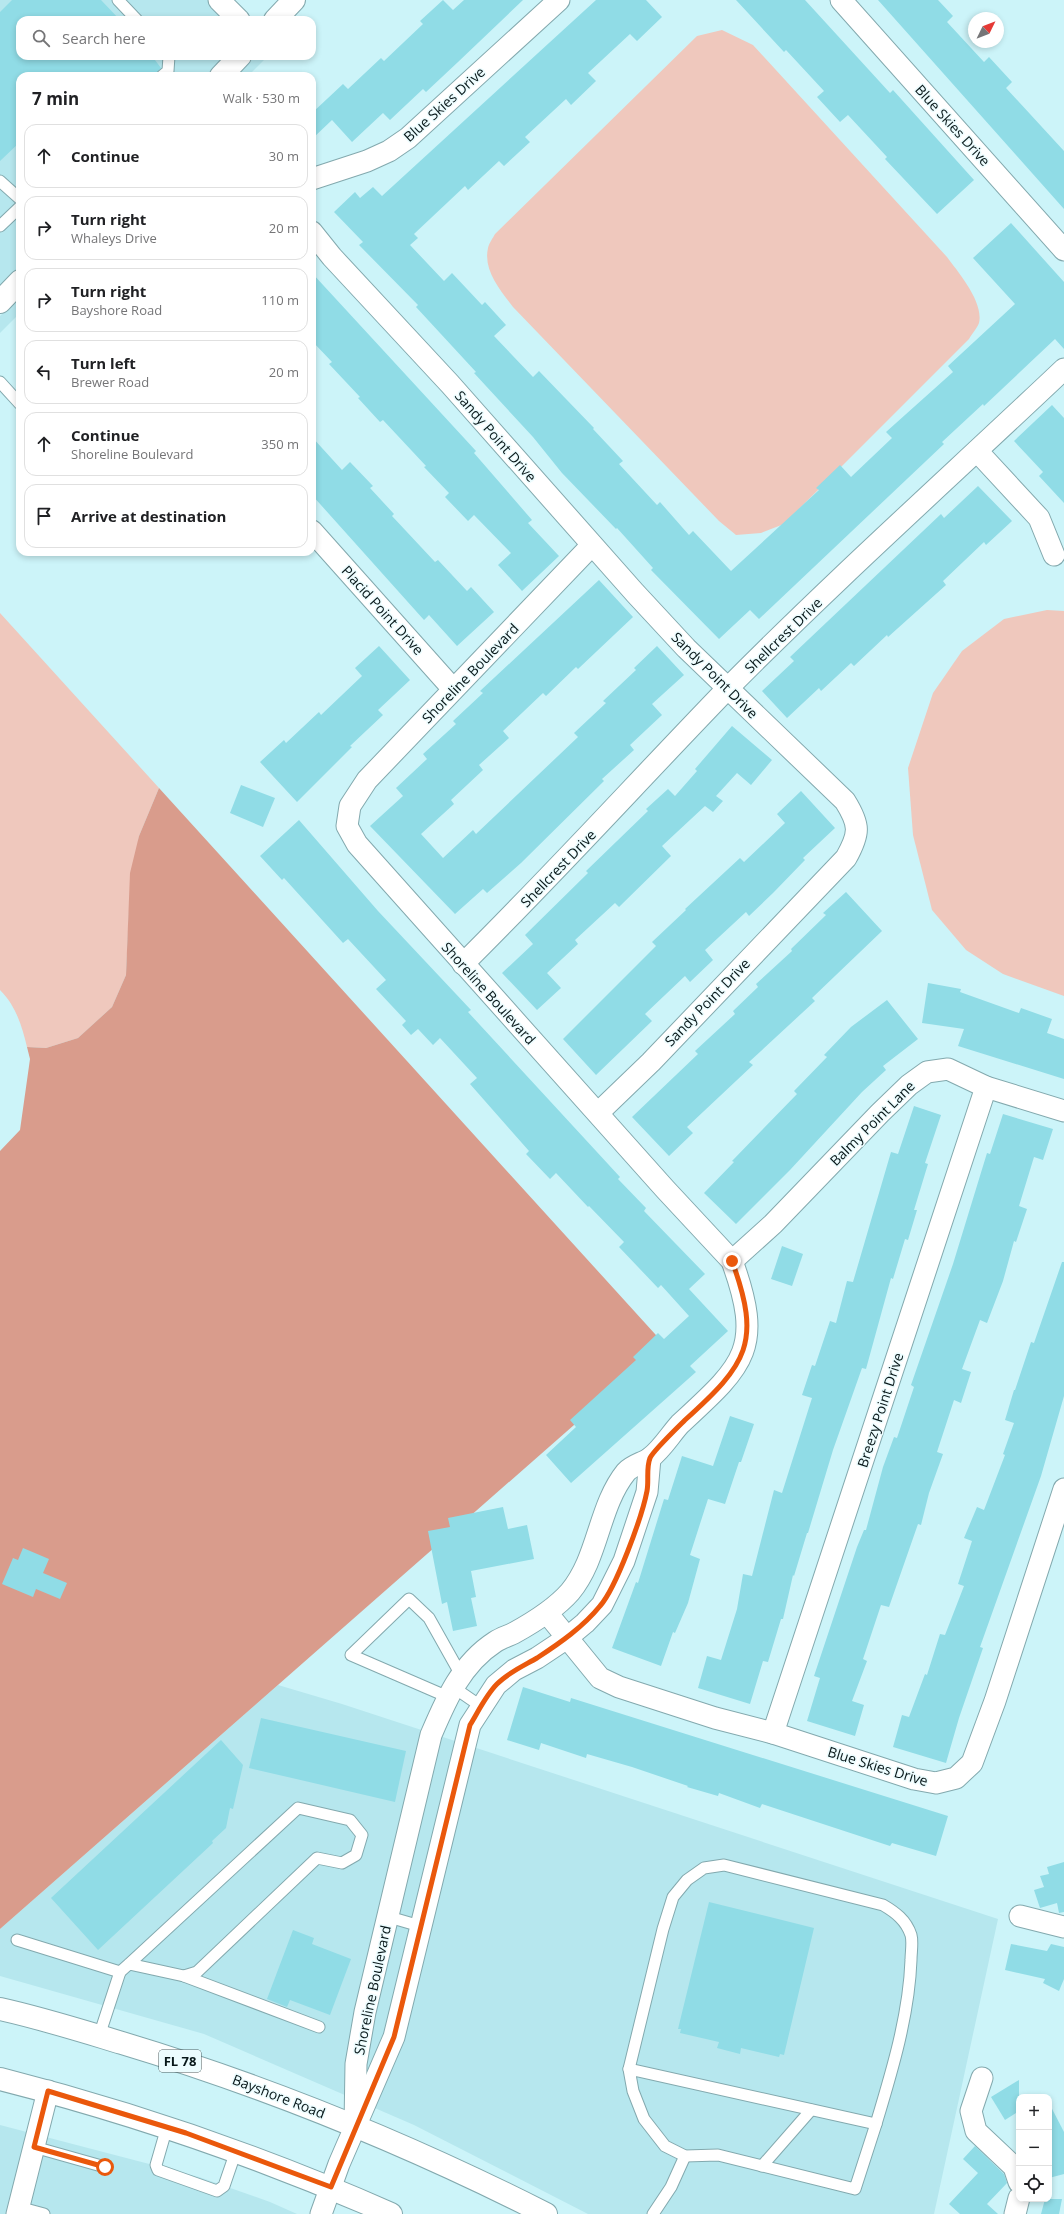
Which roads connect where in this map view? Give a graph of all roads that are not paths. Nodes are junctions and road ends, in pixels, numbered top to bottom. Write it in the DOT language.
graph roads {
  1 [pos="118,0"];
  2 [pos="219,0"];
  3 [pos="294,0"];
  4 [pos="559,0"];
  5 [pos="841,0"];
  6 [pos="133,16"];
  7 [pos="235,16"];
  8 [pos="279,16"];
  9 [pos="169,60"];
  10 [pos="236,60"];
  11 [pos="166,72"];
  12 [pos="225,72"];
  13 [pos="316,179"];
  14 [pos="0,181"];
  15 [pos="16,195"];
  16 [pos="16,211"];
  17 [pos="0,226"];
  18 [pos="316,237"];
  19 [pos="1064,250"];
  20 [pos="16,285"];
  21 [pos="0,302"];
  22 [pos="1064,369"];
  23 [pos="0,382"];
  24 [pos="16,400"];
  25 [pos="977,451"];
  26 [pos="316,535"];
  27 [pos="592,545"];
  28 [pos="1054,555"];
  29 [pos="728,688"];
  30 [pos="453,689"];
  31 [pos="463,964"];
  32 [pos="986,1087"];
  33 [pos="1064,1112"];
  34 [pos="598,1113"];
  35 [pos="732,1261"];
  36 [pos="650,1458"];
  37 [pos="1064,1489"];
  38 [pos="547,1613"];
  39 [pos="566,1638"];
  40 [pos="454,1686"];
  41 [pos="482,1707"];
  42 [pos="773,1732"];
  43 [pos="1020,1916"];
  44 [pos="389,1917"];
  45 [pos="420,1926"];
  46 [pos="1064,1927"];
  47 [pos="17,1940"];
  48 [pos="129,1964"];
  49 [pos="120,1972"];
  50 [pos="184,1976"];
  51 [pos="0,2009"];
  52 [pos="319,2027"];
  53 [pos="99,2036"];
  54 [pos="629,2069"];
  55 [pos="982,2078"];
  56 [pos="0,2079"];
  57 [pos="48,2091"];
  58 [pos="811,2110"];
  59 [pos="876,2124"];
  60 [pos="355,2126"];
  61 [pos="167,2127"];
  62 [pos="34,2147"];
  63 [pos="236,2151"];
  64 [pos="685,2156"];
  65 [pos="762,2166"];
  66 [pos="105,2167"];
  67 [pos="1016,2173"];
  68 [pos="331,2187"];
  69 [pos="1018,2202"];
  70 [pos="18,2211"];
  71 [pos="44,2214"];
  72 [pos="321,2214"];
  73 [pos="391,2214"];
  74 [pos="546,2214"];
  75 [pos="653,2214"];
  76 [pos="1015,2214"];
  1 -- 6 [label="lane"];
  2 -- 7 [label="street"];
  3 -- 8 [label="main road"];
  4 -- 13 [label="street, Blue Skies Drive"];
  5 -- 19 [label="street, Blue Skies Drive"];
  9 -- 11 [label="lane"];
  10 -- 12 [label="main road"];
  14 -- 15 [label="lane"];
  16 -- 17 [label="lane"];
  18 -- 27 [label="street, Sandy Point Drive"];
  20 -- 21 [label="main road"];
  22 -- 25 [label="street, Shellcrest Drive"];
  23 -- 24 [label="lane"];
  25 -- 28 [label="street"];
  25 -- 29 [label="street, Shellcrest Drive"];
  26 -- 30 [label="street, Placid Point Drive"];
  27 -- 29 [label="street, Sandy Point Drive"];
  27 -- 30 [label="street, Shoreline Boulevard"];
  29 -- 31 [label="street, Shellcrest Drive"];
  29 -- 34 [label="street, Sandy Point Drive"];
  30 -- 31 [label="street, Shoreline Boulevard"];
  31 -- 34 [label="street, Shoreline Boulevard"];
  32 -- 33 [label="street, Balmy Point Lane"];
  32 -- 35 [label="street, Balmy Point Lane"];
  32 -- 42 [label="street, Breezy Point Drive"];
  34 -- 35 [label="street, Shoreline Boulevard"];
  35 -- 36 [label="street, Shoreline Boulevard"];
  36 -- 38 [label="street, Shoreline Boulevard"];
  36 -- 39 [label="street, Shoreline Boulevard"];
  37 -- 42 [label="street, Blue Skies Drive"];
  38 -- 39 [label="street, Blue Skies Drive"];
  38 -- 40 [label="street, Shoreline Boulevard"];
  39 -- 41 [label="street, Shoreline Boulevard"];
  39 -- 42 [label="street, Blue Skies Drive"];
  40 -- 40 [label="lane"];
  40 -- 41 [label="lane"];
  40 -- 44 [label="street, Shoreline Boulevard"];
  41 -- 45 [label="street, Shoreline Boulevard"];
  43 -- 46 [label="street"];
  44 -- 45 [label="lane"];
  44 -- 60 [label="street, Shoreline Boulevard"];
  45 -- 60 [label="street, Shoreline Boulevard"];
  47 -- 49 [label="lane"];
  48 -- 49 [label="lane"];
  48 -- 50 [label="lane"];
  48 -- 50 [label="lane"];
  49 -- 53 [label="lane"];
  50 -- 52 [label="lane"];
  51 -- 53 [label="main road, Bayshore Road / FL 78"];
  53 -- 60 [label="main road, Bayshore Road / FL 78"];
  54 -- 58 [label="lane"];
  54 -- 59 [label="lane"];
  54 -- 64 [label="lane"];
  55 -- 67 [label="street"];
  56 -- 57 [label="main road"];
  57 -- 61 [label="main road"];
  57 -- 62 [label="street"];
  58 -- 59 [label="lane"];
  58 -- 65 [label="lane"];
  59 -- 65 [label="lane"];
  60 -- 68 [label="street"];
  60 -- 74 [label="main road, Bayshore Road / FL 78"];
  61 -- 63 [label="main road"];
  61 -- 63 [label="lane"];
  62 -- 66 [label="lane"];
  62 -- 70 [label="street"];
  63 -- 68 [label="main road"];
  64 -- 65 [label="lane"];
  64 -- 75 [label="lane"];
  68 -- 72 [label="street"];
  68 -- 73 [label="main road"];
  69 -- 76 [label="street"];
  70 -- 71 [label="lane"];
}
